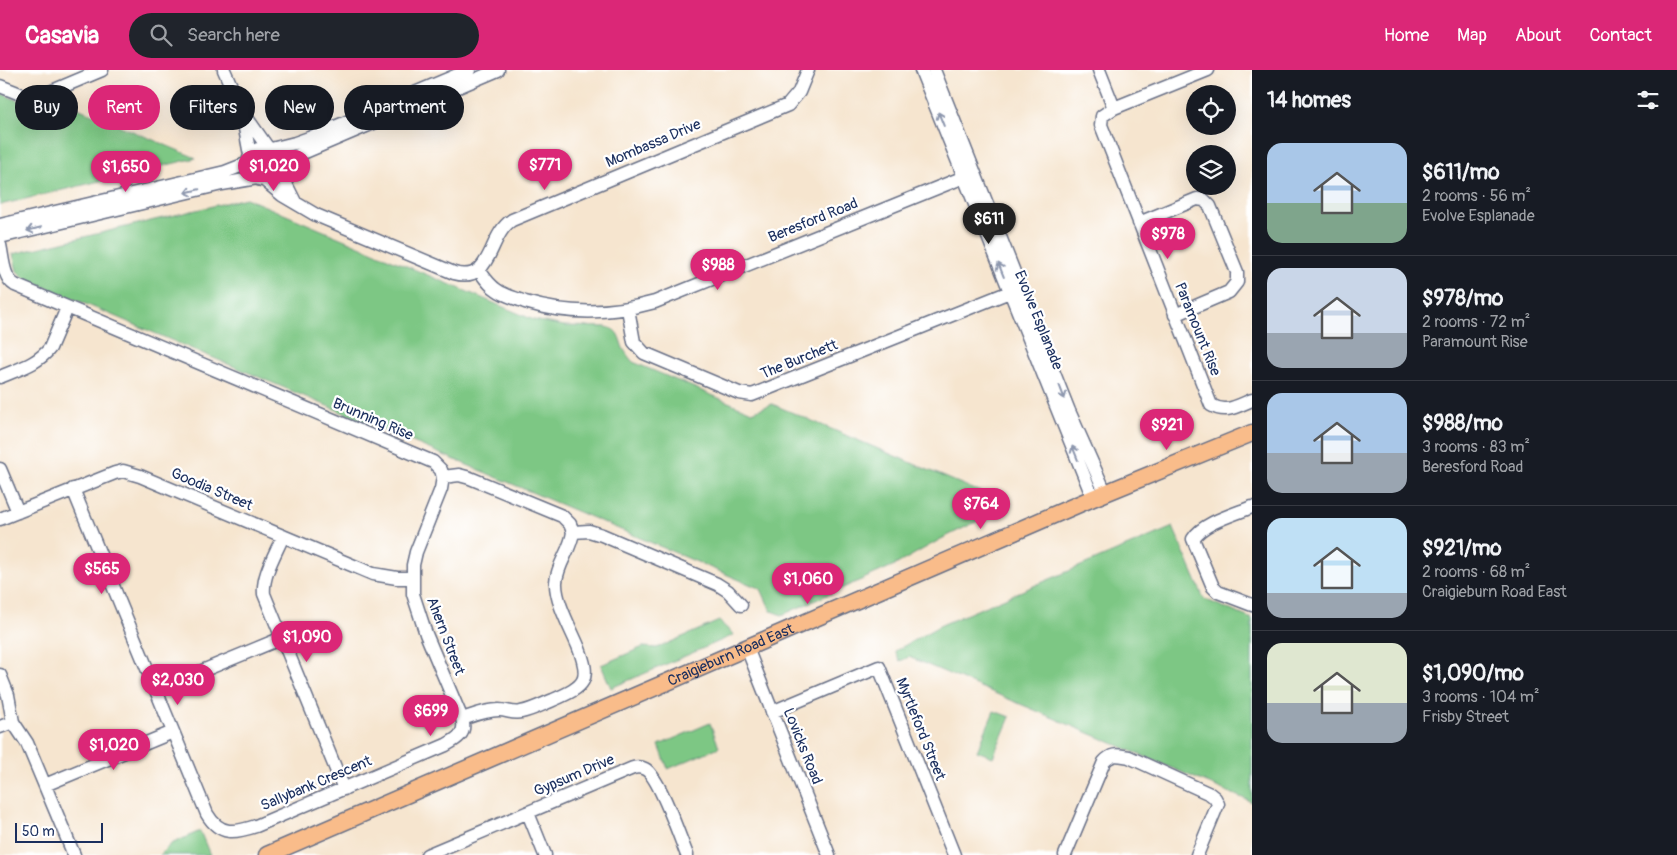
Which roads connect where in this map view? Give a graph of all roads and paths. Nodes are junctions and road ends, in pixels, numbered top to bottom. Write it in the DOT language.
graph roads {
  1 [pos="102,70"];
  2 [pos="224,70"];
  3 [pos="469,70"];
  4 [pos="498,70"];
  5 [pos="808,70"];
  6 [pos="921,70"];
  7 [pos="934,70"];
  8 [pos="1099,70"];
  9 [pos="1208,70"];
  10 [pos="231,85"];
  11 [pos="0,86"];
  12 [pos="1114,108"];
  13 [pos="255,129"];
  14 [pos="245,130"];
  15 [pos="269,148"];
  16 [pos="249,159"];
  17 [pos="279,169"];
  18 [pos="969,175"];
  19 [pos="260,179"];
  20 [pos="295,202"];
  21 [pos="1139,223"];
  22 [pos="0,225"];
  23 [pos="0,236"];
  24 [pos="0,246"];
  25 [pos="479,270"];
  26 [pos="1015,290"];
  27 [pos="67,308"];
  28 [pos="628,310"];
  29 [pos="1175,315"];
  30 [pos="0,376"];
  31 [pos="1252,400"];
  32 [pos="1252,433"];
  33 [pos="0,469"];
  34 [pos="443,477"];
  35 [pos="73,489"];
  36 [pos="1099,496"];
  37 [pos="1252,507"];
  38 [pos="18,512"];
  39 [pos="0,520"];
  40 [pos="572,532"];
  41 [pos="283,536"];
  42 [pos="412,578"];
  43 [pos="1252,604"];
  44 [pos="741,605"];
  45 [pos="282,638"];
  46 [pos="747,648"];
  47 [pos="0,674"];
  48 [pos="156,690"];
  49 [pos="772,712"];
  50 [pos="462,719"];
  51 [pos="13,722"];
  52 [pos="0,728"];
  53 [pos="173,732"];
  54 [pos="45,785"];
  55 [pos="344,789"];
  56 [pos="528,812"];
  57 [pos="74,855"];
  58 [pos="267,855"];
  59 [pos="427,855"];
  60 [pos="545,855"];
  61 [pos="687,855"];
  62 [pos="829,855"];
  63 [pos="954,855"];
  64 [pos="1065,855"];
  65 [pos="1197,855"];
  1 -- 11 [label="street"];
  2 -- 10 [label="street"];
  3 -- 15 [label="street"];
  4 -- 17 [label="street"];
  5 -- 25 [label="street, Mombassa Drive"];
  18 -- 6 [label="street, Evolve Esplanade, one-way"];
  7 -- 18 [label="street, Evolve Esplanade"];
  8 -- 12 [label="street"];
  9 -- 12 [label="street"];
  12 -- 21 [label="street, Paramount Rise"];
  13 -- 15 [label="street"];
  14 -- 16 [label="street"];
  15 -- 16 [label="street"];
  15 -- 17 [label="street"];
  16 -- 19 [label="street"];
  16 -- 22 [label="street"];
  17 -- 19 [label="street"];
  17 -- 20 [label="street"];
  18 -- 26 [label="street, Evolve Esplanade"];
  18 -- 28 [label="street, Beresford Road"];
  19 -- 20 [label="street"];
  19 -- 23 [label="street, one-way"];
  20 -- 25 [label="street"];
  21 -- 29 [label="street, Paramount Rise"];
  21 -- 29 [label="street"];
  24 -- 27 [label="street, Brunning Rise"];
  25 -- 28 [label="street, Beresford Road"];
  26 -- 28 [label="street, The Burchett"];
  26 -- 36 [label="street, Evolve Esplanade"];
  27 -- 30 [label="street"];
  27 -- 34 [label="street, Brunning Rise"];
  29 -- 31 [label="street, Paramount Rise"];
  32 -- 36 [label="main road, Craigieburn Road East"];
  33 -- 38 [label="street"];
  34 -- 40 [label="street"];
  34 -- 42 [label="street, Ahern Street"];
  35 -- 38 [label="street, Goodia Street"];
  35 -- 41 [label="street, Goodia Street"];
  35 -- 48 [label="street"];
  36 -- 46 [label="main road, Craigieburn Road East"];
  37 -- 43 [label="street"];
  38 -- 39 [label="street, Goodia Street"];
  40 -- 44 [label="street"];
  40 -- 50 [label="street"];
  41 -- 42 [label="street, Goodia Street"];
  41 -- 45 [label="street"];
  42 -- 50 [label="street, Ahern Street"];
  45 -- 48 [label="street"];
  45 -- 55 [label="street"];
  46 -- 49 [label="street, Lovicks Road"];
  46 -- 58 [label="main road, Craigieburn Road East"];
  47 -- 51 [label="street"];
  48 -- 53 [label="street, Sallybank Crescent"];
  49 -- 62 [label="street, Lovicks Road"];
  49 -- 63 [label="street, Myrtleford Street"];
  50 -- 55 [label="street, Sallybank Crescent"];
  51 -- 52 [label="street"];
  51 -- 54 [label="street"];
  53 -- 54 [label="street"];
  53 -- 55 [label="street, Sallybank Crescent"];
  54 -- 57 [label="street"];
  56 -- 59 [label="street, Gypsum Drive"];
  56 -- 60 [label="street"];
  56 -- 61 [label="street, Gypsum Drive"];
  64 -- 65 [label="street"];
}
